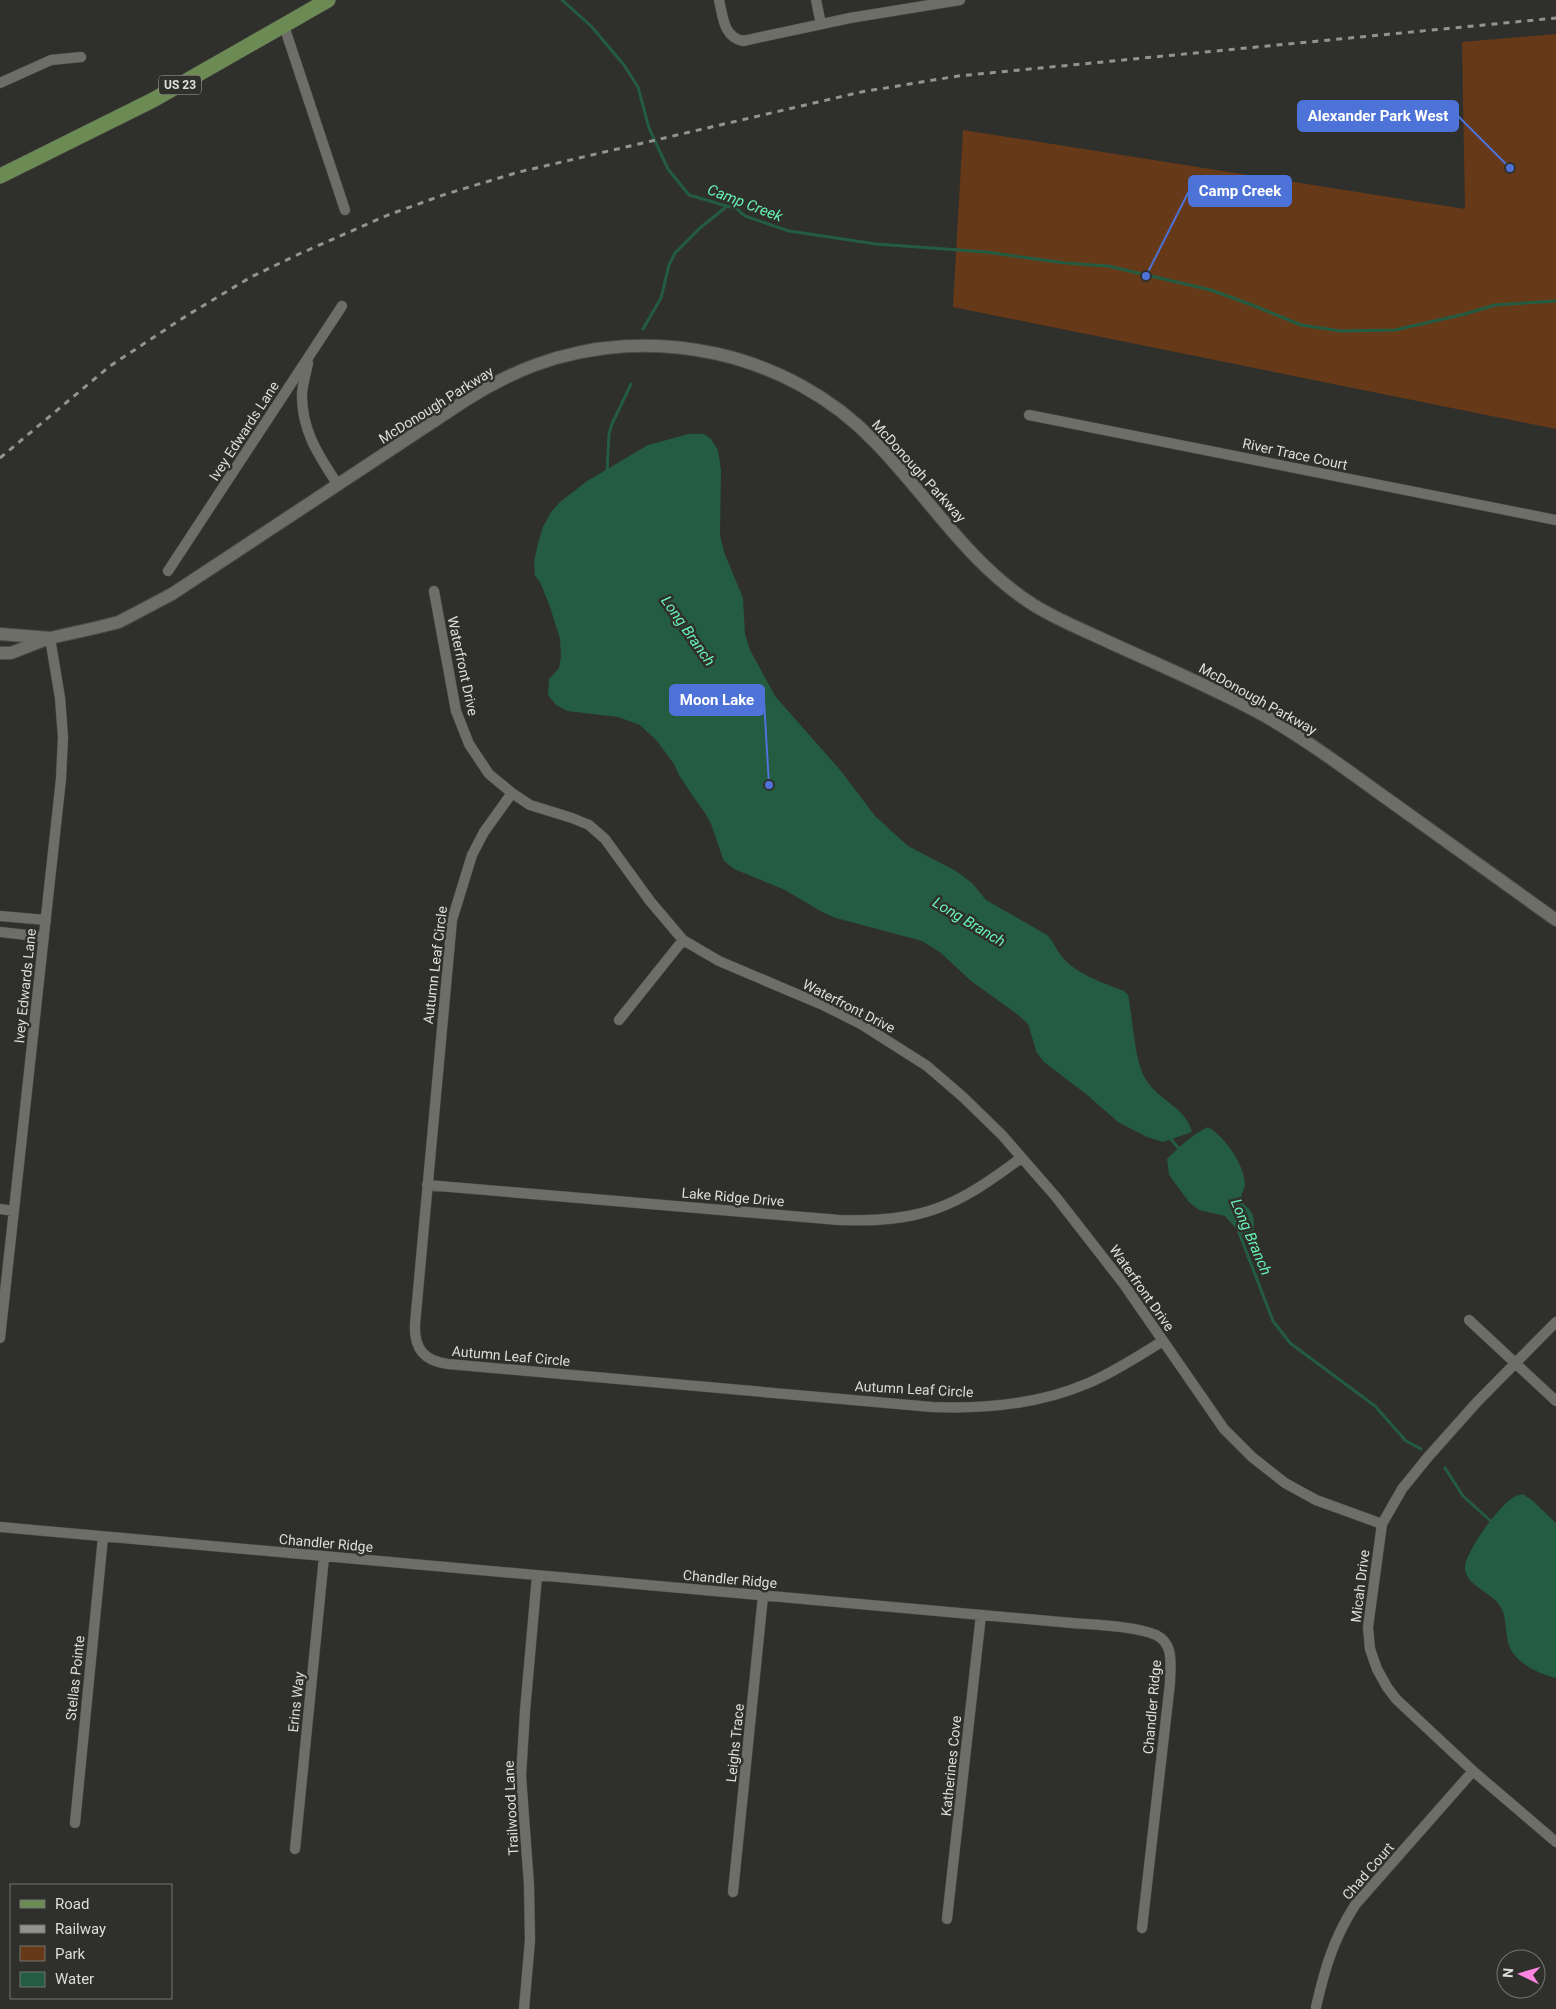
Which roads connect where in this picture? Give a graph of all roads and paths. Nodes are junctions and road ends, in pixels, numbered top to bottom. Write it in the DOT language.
graph roads {
  1 [pos="328,0"];
  2 [pos="719,0"];
  3 [pos="816,0"];
  4 [pos="960,0"];
  5 [pos="906,4"];
  6 [pos="821,24"];
  7 [pos="284,26"];
  8 [pos="81,58"];
  9 [pos="0,83"];
  10 [pos="0,176"];
  11 [pos="345,210"];
  12 [pos="342,306"];
  13 [pos="309,358"];
  14 [pos="1029,415"];
  15 [pos="338,485"];
  16 [pos="1556,520"];
  17 [pos="168,571"];
  18 [pos="434,591"];
  19 [pos="0,634"];
  20 [pos="50,638"];
  21 [pos="0,653"];
  22 [pos="512,793"];
  23 [pos="0,916"];
  24 [pos="46,920"];
  25 [pos="1556,920"];
  26 [pos="0,932"];
  27 [pos="44,937"];
  28 [pos="683,940"];
  29 [pos="619,1020"];
  30 [pos="1021,1158"];
  31 [pos="426,1185"];
  32 [pos="0,1209"];
  33 [pos="14,1211"];
  34 [pos="0,1228"];
  35 [pos="12,1229"];
  36 [pos="1469,1320"];
  37 [pos="1556,1322"];
  38 [pos="0,1338"];
  39 [pos="1163,1341"];
  40 [pos="1514,1364"];
  41 [pos="1556,1401"];
  42 [pos="1382,1524"];
  43 [pos="0,1527"];
  44 [pos="103,1537"];
  45 [pos="324,1557"];
  46 [pos="537,1576"];
  47 [pos="763,1596"];
  48 [pos="981,1615"];
  49 [pos="1473,1771"];
  50 [pos="75,1823"];
  51 [pos="1556,1842"];
  52 [pos="295,1849"];
  53 [pos="733,1892"];
  54 [pos="947,1919"];
  55 [pos="1142,1928"];
  56 [pos="1316,2007"];
  57 [pos="524,2009"];
  1 -- 7 [label="main road, US 23"];
  2 -- 6 [label="street"];
  3 -- 6 [label="street"];
  4 -- 5 [label="street"];
  5 -- 6 [label="street"];
  7 -- 10 [label="main road, US 23"];
  7 -- 11 [label="street"];
  8 -- 9 [label="street"];
  12 -- 13 [label="street, Ivey Edwards Lane"];
  13 -- 15 [label="street"];
  13 -- 17 [label="street, Ivey Edwards Lane"];
  14 -- 16 [label="street, River Trace Court"];
  15 -- 20 [label="street, McDonough Parkway"];
  15 -- 25 [label="street, McDonough Parkway"];
  18 -- 22 [label="street, Waterfront Drive"];
  19 -- 20 [label="street, McDonough Parkway"];
  20 -- 21 [label="street"];
  20 -- 24 [label="street, Ivey Edwards Lane"];
  22 -- 28 [label="street, Waterfront Drive"];
  22 -- 31 [label="street, Autumn Leaf Circle"];
  23 -- 24 [label="street"];
  24 -- 27 [label="street, Ivey Edwards Lane"];
  26 -- 27 [label="street"];
  27 -- 33 [label="street, Ivey Edwards Lane"];
  28 -- 29 [label="street"];
  28 -- 30 [label="street, Waterfront Drive"];
  30 -- 31 [label="street, Lake Ridge Drive"];
  30 -- 39 [label="street, Waterfront Drive"];
  31 -- 39 [label="street, Autumn Leaf Circle"];
  32 -- 33 [label="street"];
  33 -- 35 [label="street, Ivey Edwards Lane"];
  34 -- 35 [label="street"];
  35 -- 38 [label="street, Ivey Edwards Lane"];
  36 -- 40 [label="street"];
  37 -- 40 [label="street, Micah Drive"];
  39 -- 42 [label="street, Waterfront Drive"];
  40 -- 41 [label="street"];
  40 -- 42 [label="street, Micah Drive"];
  42 -- 49 [label="street, Micah Drive"];
  43 -- 44 [label="street, Chandler Ridge"];
  44 -- 45 [label="street, Chandler Ridge"];
  44 -- 50 [label="street, Stellas Pointe"];
  45 -- 46 [label="street, Chandler Ridge"];
  45 -- 52 [label="street, Erins Way"];
  46 -- 47 [label="street, Chandler Ridge"];
  46 -- 57 [label="street, Trailwood Lane"];
  47 -- 48 [label="street, Chandler Ridge"];
  47 -- 53 [label="street, Leighs Trace"];
  48 -- 54 [label="street, Katherines Cove"];
  48 -- 55 [label="street, Chandler Ridge"];
  49 -- 51 [label="street, Micah Drive"];
  49 -- 56 [label="street, Chad Court"];
}
